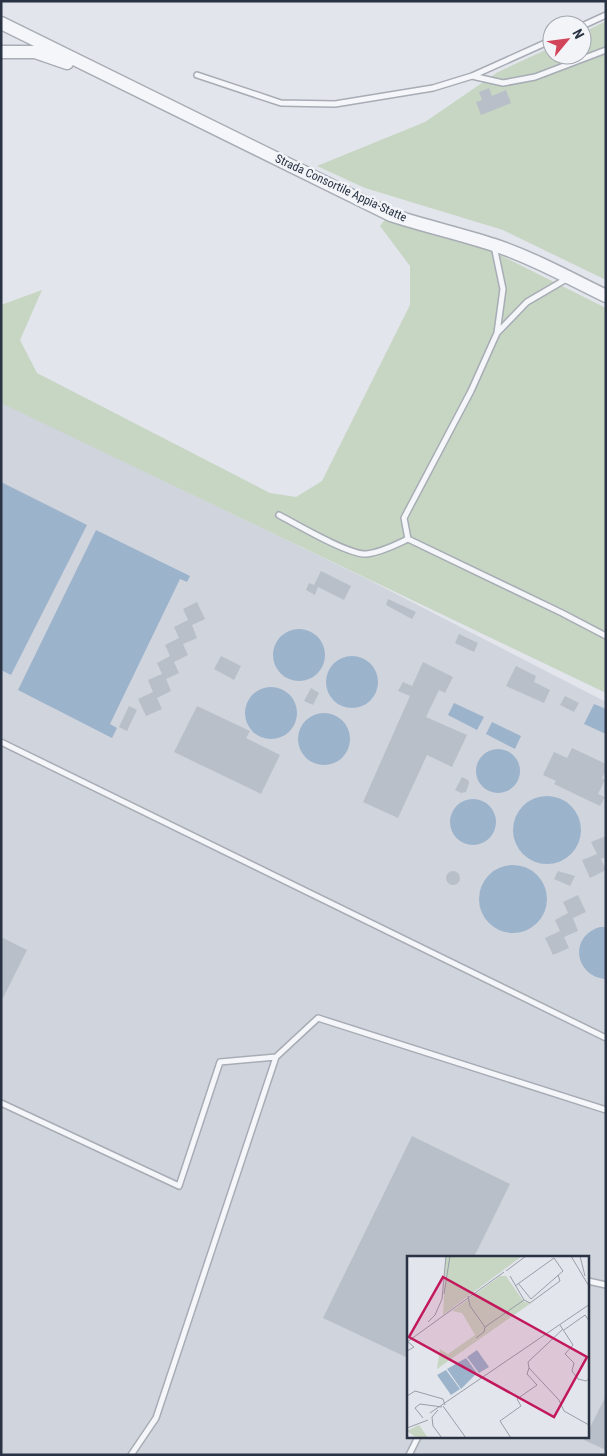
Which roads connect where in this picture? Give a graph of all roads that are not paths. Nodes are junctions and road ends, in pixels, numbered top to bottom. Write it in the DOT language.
graph roads {
  1 [pos="606,15"];
  2 [pos="592,21"];
  3 [pos="1,24"];
  4 [pos="542,44"];
  5 [pos="606,50"];
  6 [pos="1,52"];
  7 [pos="197,75"];
  8 [pos="472,76"];
  9 [pos="137,89"];
  10 [pos="494,246"];
  11 [pos="569,278"];
  12 [pos="606,296"];
  13 [pos="497,333"];
  14 [pos="279,515"];
  15 [pos="408,539"];
  16 [pos="606,636"];
  17 [pos="1,742"];
  18 [pos="606,1038"];
  19 [pos="276,1057"];
  20 [pos="1,1103"];
  21 [pos="606,1110"];
  22 [pos="590,1281"];
  23 [pos="606,1285"];
  24 [pos="418,1438"];
  25 [pos="131,1455"];
  26 [pos="409,1455"];
  1 -- 2 [label="lane"];
  3 -- 9 [label="street, Strada Consortile Appia-Statte"];
  4 -- 8 [label="lane"];
  5 -- 8 [label="lane"];
  6 -- 9 [label="street, Strada Consortile Appia-Statte"];
  7 -- 8 [label="lane"];
  9 -- 10 [label="street, Strada Consortile Appia-Statte"];
  10 -- 11 [label="street, Strada Consortile Appia-Statte"];
  10 -- 13 [label="lane"];
  11 -- 12 [label="street, Strada Consortile Appia-Statte"];
  11 -- 13 [label="lane"];
  13 -- 15 [label="lane"];
  14 -- 15 [label="lane"];
  15 -- 16 [label="lane"];
  17 -- 18 [label="lane"];
  19 -- 20 [label="lane"];
  19 -- 21 [label="lane"];
  19 -- 25 [label="lane"];
  22 -- 23 [label="lane"];
  24 -- 26 [label="lane"];
}
